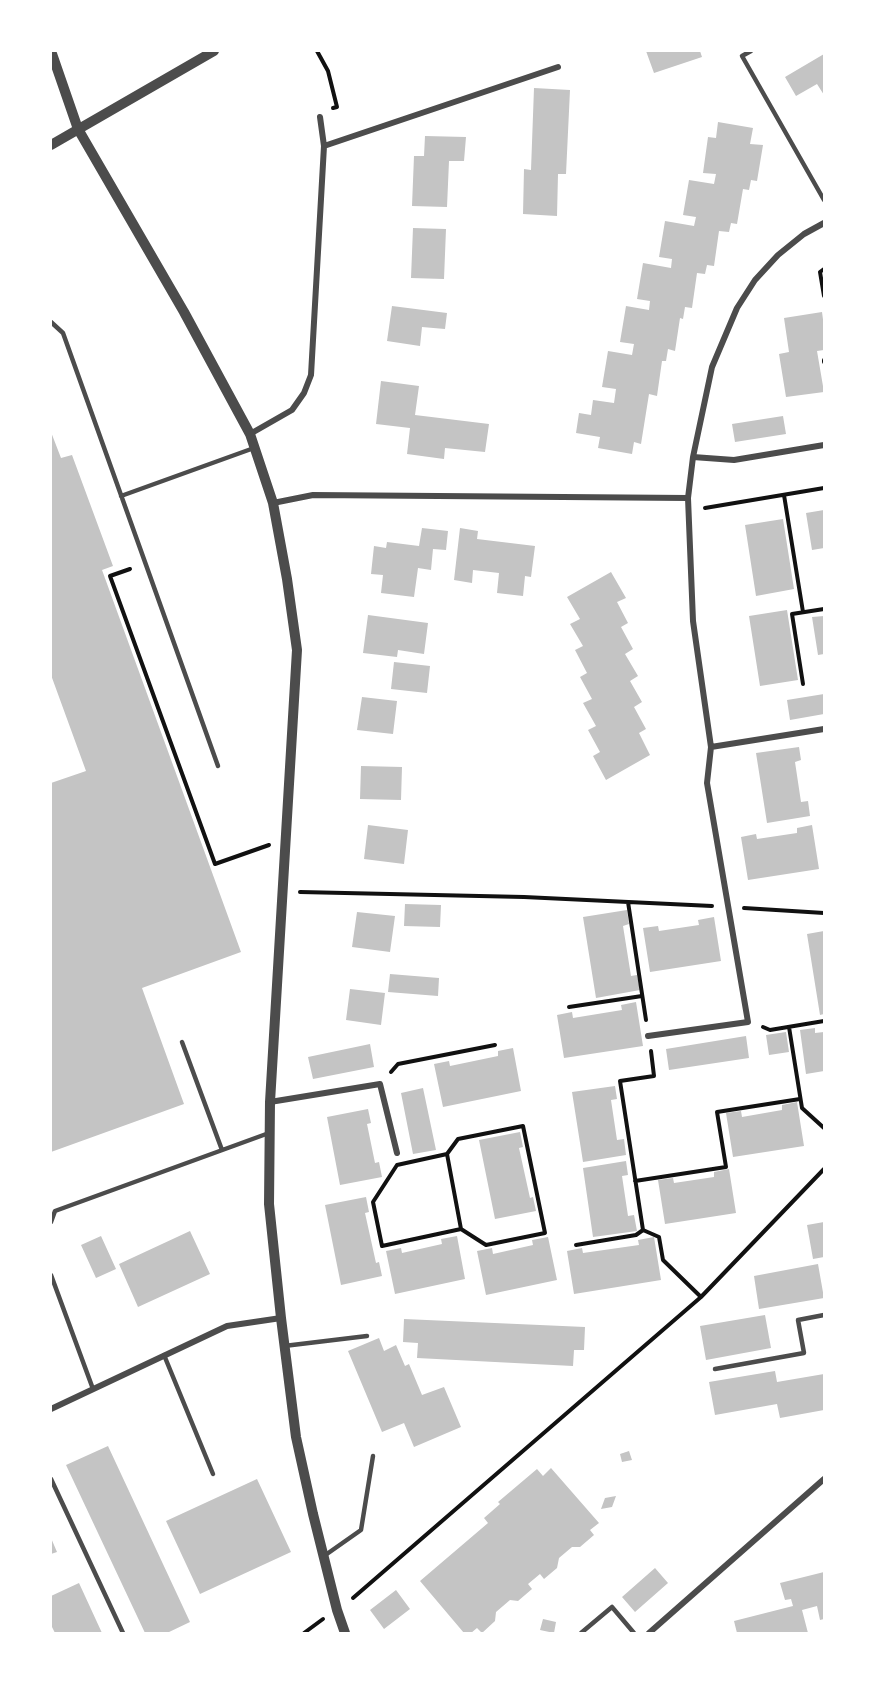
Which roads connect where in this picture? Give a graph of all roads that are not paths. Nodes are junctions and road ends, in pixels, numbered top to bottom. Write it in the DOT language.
graph roads {
  1 [pos="51,51"];
  2 [pos="214,51"];
  3 [pos="752,51"];
  4 [pos="558,67"];
  5 [pos="320,117"];
  6 [pos="78,129"];
  7 [pos="51,145"];
  8 [pos="324,146"];
  9 [pos="824,200"];
  10 [pos="824,223"];
  11 [pos="51,322"];
  12 [pos="250,434"];
  13 [pos="824,445"];
  14 [pos="254,448"];
  15 [pos="693,457"];
  16 [pos="121,496"];
  17 [pos="688,498"];
  18 [pos="273,503"];
  19 [pos="824,729"];
  20 [pos="711,747"];
  21 [pos="218,766"];
  22 [pos="648,1036"];
  23 [pos="182,1042"];
  24 [pos="270,1102"];
  25 [pos="269,1133"];
  26 [pos="222,1150"];
  27 [pos="397,1153"];
  28 [pos="51,1222"];
  29 [pos="51,1275"];
  30 [pos="824,1315"];
  31 [pos="281,1318"];
  32 [pos="367,1336"];
  33 [pos="284,1346"];
  34 [pos="164,1355"];
  35 [pos="715,1369"];
  36 [pos="93,1389"];
  37 [pos="51,1409"];
  38 [pos="374,1456"];
  39 [pos="213,1474"];
  40 [pos="51,1479"];
  41 [pos="824,1479"];
  42 [pos="324,1556"];
  43 [pos="123,1633"];
  44 [pos="345,1633"];
  45 [pos="581,1633"];
  46 [pos="634,1633"];
  47 [pos="649,1633"];
  1 -- 6 [label="street"];
  2 -- 6 [label="street"];
  3 -- 9 [label="lane"];
  4 -- 8 [label="street"];
  5 -- 8 [label="street"];
  6 -- 7 [label="street"];
  6 -- 12 [label="street"];
  8 -- 12 [label="street"];
  10 -- 15 [label="street"];
  11 -- 16 [label="lane"];
  12 -- 14 [label="street"];
  13 -- 15 [label="street"];
  14 -- 16 [label="lane"];
  14 -- 18 [label="street"];
  15 -- 17 [label="street"];
  16 -- 21 [label="lane"];
  17 -- 18 [label="street"];
  17 -- 20 [label="street"];
  18 -- 24 [label="street"];
  19 -- 20 [label="street"];
  20 -- 22 [label="street"];
  23 -- 26 [label="lane"];
  24 -- 25 [label="street"];
  24 -- 27 [label="street"];
  25 -- 26 [label="lane"];
  25 -- 31 [label="street"];
  26 -- 28 [label="lane"];
  29 -- 36 [label="lane"];
  30 -- 35 [label="lane"];
  31 -- 33 [label="street"];
  31 -- 34 [label="street"];
  32 -- 33 [label="lane"];
  33 -- 42 [label="street"];
  34 -- 36 [label="street"];
  34 -- 39 [label="lane"];
  36 -- 37 [label="street"];
  38 -- 42 [label="lane"];
  40 -- 43 [label="lane"];
  41 -- 47 [label="street"];
  42 -- 44 [label="street"];
  45 -- 46 [label="lane"];
}
